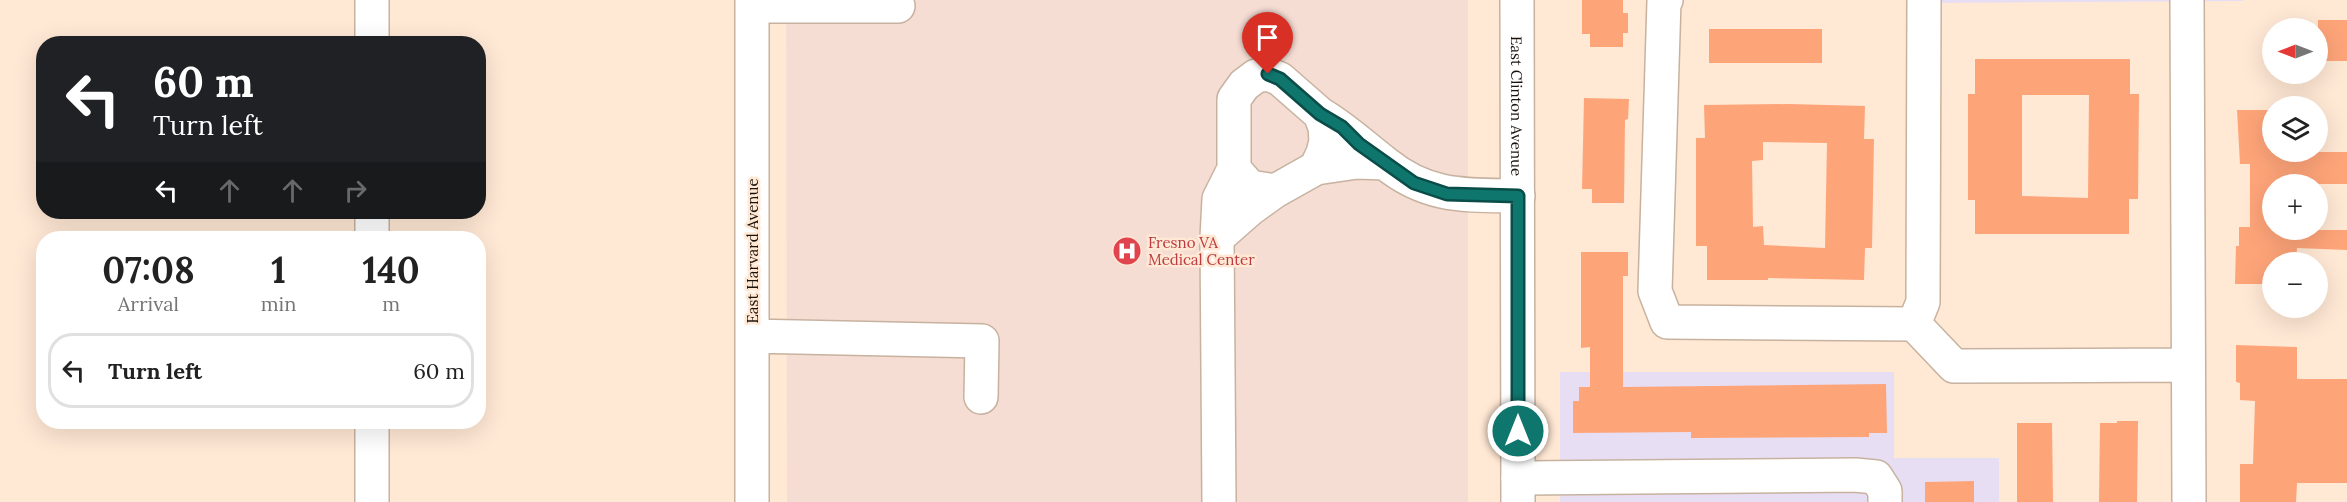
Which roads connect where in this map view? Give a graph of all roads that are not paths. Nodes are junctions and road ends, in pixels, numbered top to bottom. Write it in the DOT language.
graph roads {
  1 [pos="372,0"];
  2 [pos="1517,0"];
  3 [pos="1666,0"];
  4 [pos="1924,0"];
  5 [pos="2187,0"];
  6 [pos="752,3"];
  7 [pos="898,6"];
  8 [pos="372,36"];
  9 [pos="1320,114"];
  10 [pos="1385,163"];
  11 [pos="1316,168"];
  12 [pos="1234,169"];
  13 [pos="1275,191"];
  14 [pos="1518,196"];
  15 [pos="1217,238"];
  16 [pos="1914,324"];
  17 [pos="752,336"];
  18 [pos="2188,365"];
  19 [pos="981,397"];
  20 [pos="372,429"];
  21 [pos="1605,489"];
  22 [pos="1744,489"];
  23 [pos="1518,490"];
  24 [pos="372,502"];
  25 [pos="752,502"];
  26 [pos="1219,502"];
  27 [pos="1885,502"];
  28 [pos="2189,502"];
  1 -- 8 [label="street"];
  2 -- 14 [label="street, East Clinton Avenue"];
  3 -- 16 [label="street"];
  4 -- 16 [label="street"];
  5 -- 18 [label="street"];
  6 -- 7 [label="street"];
  6 -- 17 [label="street, East Harvard Avenue"];
  9 -- 10 [label="street"];
  9 -- 11 [label="street"];
  9 -- 12 [label="street"];
  10 -- 11 [label="street"];
  10 -- 14 [label="street"];
  11 -- 13 [label="street"];
  12 -- 13 [label="street"];
  12 -- 15 [label="street"];
  13 -- 15 [label="street"];
  14 -- 23 [label="street, East Clinton Avenue"];
  15 -- 26 [label="street"];
  16 -- 18 [label="street"];
  17 -- 19 [label="street"];
  17 -- 25 [label="street, East Harvard Avenue"];
  18 -- 28 [label="street"];
  20 -- 24 [label="street"];
  21 -- 22 [label="street"];
  21 -- 23 [label="street"];
  22 -- 27 [label="street"];
}
